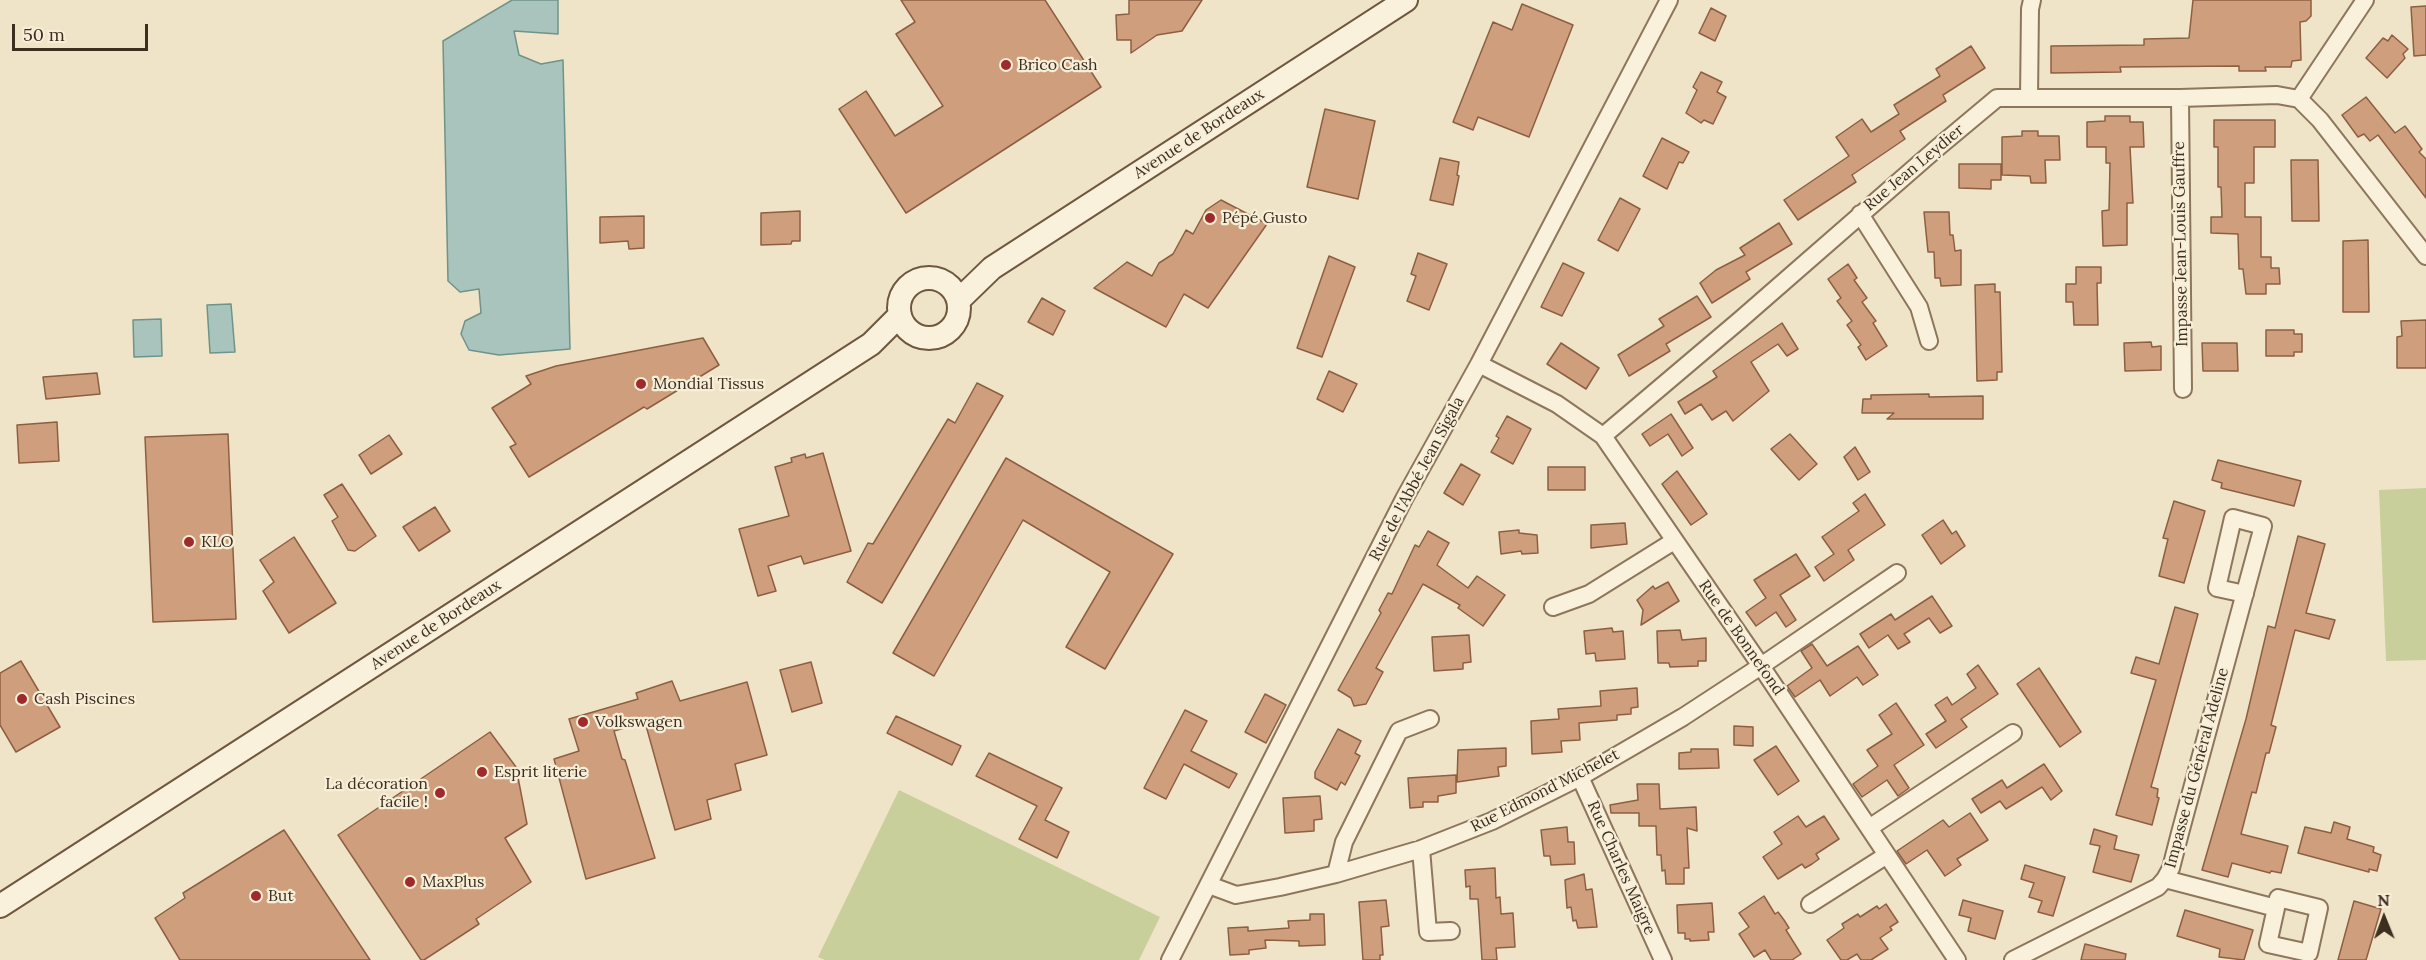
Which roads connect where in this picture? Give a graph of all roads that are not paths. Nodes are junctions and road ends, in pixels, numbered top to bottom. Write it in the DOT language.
graph roads {
  1 [pos="1406,0"];
  2 [pos="1669,0"];
  3 [pos="2032,0"];
  4 [pos="2365,0"];
  5 [pos="2029,98"];
  6 [pos="2180,98"];
  7 [pos="2299,99"];
  8 [pos="1860,213"];
  9 [pos="2426,256"];
  10 [pos="992,268"];
  11 [pos="935,278"];
  12 [pos="959,300"];
  13 [pos="900,315"];
  14 [pos="921,337"];
  15 [pos="1929,341"];
  16 [pos="872,344"];
  17 [pos="1479,364"];
  18 [pos="2183,389"];
  19 [pos="1603,436"];
  20 [pos="1674,541"];
  21 [pos="1897,573"];
  22 [pos="2245,594"];
  23 [pos="1553,607"];
  24 [pos="1761,666"];
  25 [pos="1430,720"];
  26 [pos="2013,733"];
  27 [pos="1580,777"];
  28 [pos="1869,828"];
  29 [pos="1421,849"];
  30 [pos="1887,855"];
  31 [pos="1336,874"];
  32 [pos="2165,879"];
  33 [pos="1209,885"];
  34 [pos="1810,904"];
  35 [pos="0,906"];
  36 [pos="2276,908"];
  37 [pos="1451,932"];
  38 [pos="1170,960"];
  39 [pos="1663,960"];
  40 [pos="1957,960"];
  41 [pos="2013,960"];
  1 -- 10 [label="main road, Avenue de Bordeaux"];
  2 -- 17 [label="street, Rue de l'Abbé Jean Sigala"];
  3 -- 5 [label="street"];
  4 -- 7 [label="street"];
  5 -- 6 [label="street, Rue Jean Leydier"];
  5 -- 8 [label="street, Rue Jean Leydier"];
  6 -- 7 [label="street, Rue Jean Leydier"];
  6 -- 18 [label="street, Impasse Jean-Louis Gauffre"];
  7 -- 9 [label="street"];
  8 -- 15 [label="street"];
  8 -- 19 [label="street, Rue Jean Leydier"];
  10 -- 11 [label="main road, Avenue de Bordeaux"];
  10 -- 12 [label="main road, Avenue de Bordeaux"];
  11 -- 12 [label="main road"];
  11 -- 13 [label="main road, Avenue de Bordeaux"];
  12 -- 14 [label="main road, Avenue de Bordeaux"];
  13 -- 14 [label="main road"];
  13 -- 16 [label="main road, Avenue de Bordeaux"];
  14 -- 16 [label="main road, Avenue de Bordeaux"];
  16 -- 35 [label="main road, Avenue de Bordeaux"];
  17 -- 19 [label="street, Rue de Bonnefond"];
  17 -- 33 [label="street, Rue de l'Abbé Jean Sigala"];
  19 -- 20 [label="street, Rue de Bonnefond"];
  20 -- 23 [label="street"];
  20 -- 24 [label="street, Rue de Bonnefond"];
  21 -- 24 [label="street, Rue Edmond Michelet"];
  22 -- 32 [label="street, Impasse du Général Adeline"];
  24 -- 27 [label="street, Rue Edmond Michelet"];
  24 -- 28 [label="street, Rue de Bonnefond"];
  25 -- 31 [label="street"];
  26 -- 28 [label="street"];
  27 -- 29 [label="street, Rue Edmond Michelet"];
  27 -- 39 [label="street, Rue Charles Maigre"];
  28 -- 30 [label="street, Rue de Bonnefond"];
  29 -- 31 [label="street, Rue Edmond Michelet"];
  29 -- 37 [label="street"];
  30 -- 34 [label="street"];
  30 -- 40 [label="street, Rue de Bonnefond"];
  31 -- 33 [label="street, Rue Edmond Michelet"];
  32 -- 36 [label="street"];
  32 -- 41 [label="street, Impasse du Général Adeline"];
  33 -- 38 [label="street, Rue de l'Abbé Jean Sigala"];
}
